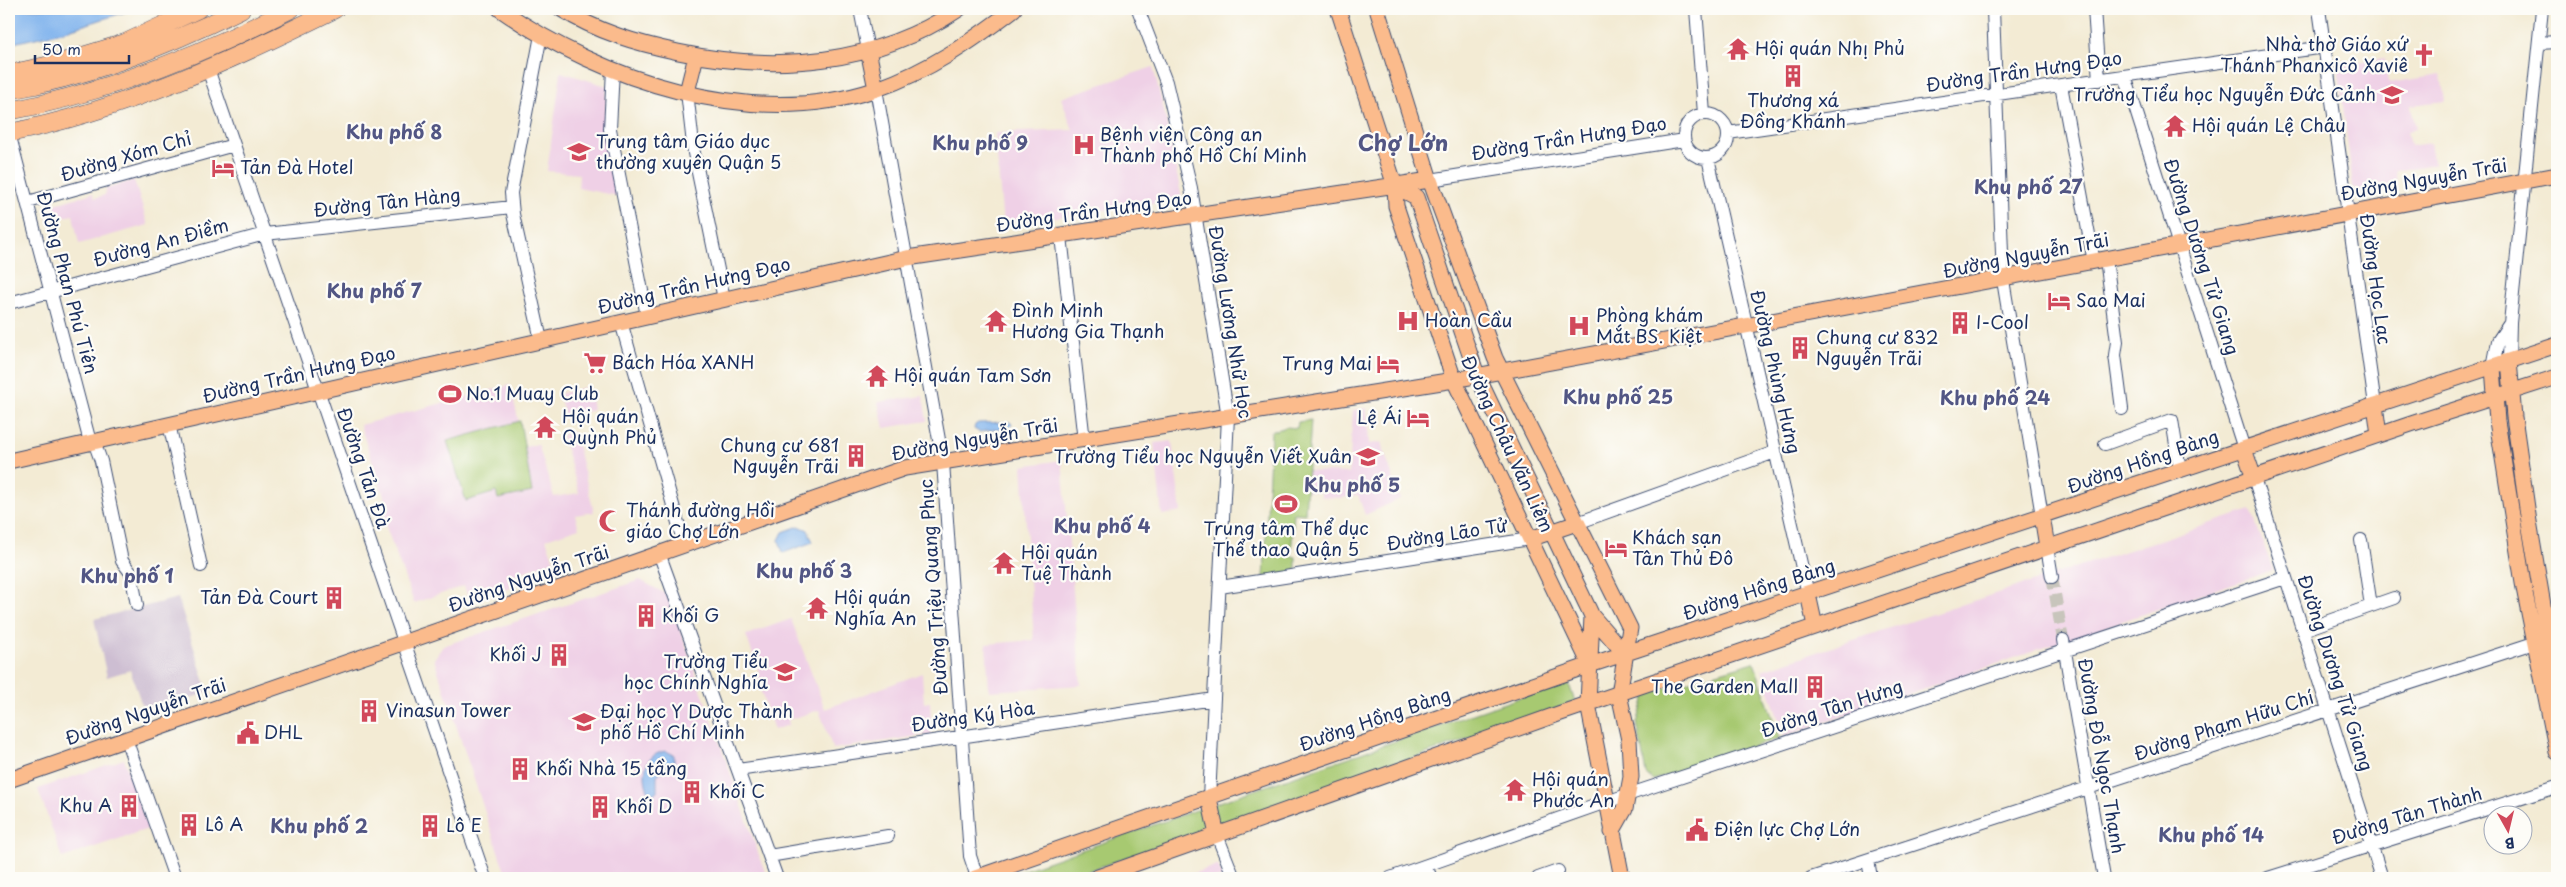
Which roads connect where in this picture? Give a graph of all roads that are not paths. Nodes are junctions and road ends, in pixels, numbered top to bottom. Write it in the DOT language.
graph roads {
  1 [pos="198,9"];
  2 [pos="241,9"];
  3 [pos="291,9"];
  4 [pos="335,9"];
  5 [pos="500,9"];
  6 [pos="561,9"];
  7 [pos="860,9"];
  8 [pos="959,9"];
  9 [pos="1014,9"];
  10 [pos="1138,9"];
  11 [pos="1338,9"];
  12 [pos="1377,9"];
  13 [pos="1696,9"];
  14 [pos="1993,9"];
  15 [pos="2094,9"];
  16 [pos="2319,9"];
  17 [pos="2542,9"];
  18 [pos="541,35"];
  19 [pos="2557,42"];
  20 [pos="2539,43"];
  21 [pos="2324,47"];
  22 [pos="868,50"];
  23 [pos="696,56"];
  24 [pos="208,69"];
  25 [pos="613,70"];
  26 [pos="9,74"];
  27 [pos="2124,76"];
  28 [pos="2099,80"];
  29 [pos="2060,85"];
  30 [pos="876,89"];
  31 [pos="9,90"];
  32 [pos="687,92"];
  33 [pos="1996,94"];
  34 [pos="9,111"];
  35 [pos="1704,114"];
  36 [pos="9,133"];
  37 [pos="1728,133"];
  38 [pos="1684,140"];
  39 [pos="234,145"];
  40 [pos="1708,158"];
  41 [pos="2557,176"];
  42 [pos="1430,180"];
  43 [pos="2525,181"];
  44 [pos="1396,186"];
  45 [pos="1416,197"];
  46 [pos="28,202"];
  47 [pos="512,207"];
  48 [pos="2348,213"];
  49 [pos="1196,216"];
  50 [pos="265,234"];
  51 [pos="1061,236"];
  52 [pos="2178,245"];
  53 [pos="907,258"];
  54 [pos="2100,261"];
  55 [pos="2003,280"];
  56 [pos="51,292"];
  57 [pos="724,298"];
  58 [pos="9,303"];
  59 [pos="647,316"];
  60 [pos="621,322"];
  61 [pos="2510,323"];
  62 [pos="1746,326"];
  63 [pos="541,340"];
  64 [pos="2557,345"];
  65 [pos="2509,361"];
  66 [pos="2493,366"];
  67 [pos="1501,370"];
  68 [pos="1477,375"];
  69 [pos="2557,377"];
  70 [pos="1454,380"];
  71 [pos="318,390"];
  72 [pos="2511,392"];
  73 [pos="2494,397"];
  74 [pos="2375,405"];
  75 [pos="2122,409"];
  76 [pos="1228,417"];
  77 [pos="169,424"];
  78 [pos="2379,435"];
  79 [pos="1084,441"];
  80 [pos="90,442"];
  81 [pos="2105,444"];
  82 [pos="2244,449"];
  83 [pos="1775,452"];
  84 [pos="9,461"];
  85 [pos="944,462"];
  86 [pos="2180,470"];
  87 [pos="2254,478"];
  88 [pos="2042,516"];
  89 [pos="1577,523"];
  90 [pos="1552,532"];
  91 [pos="1530,540"];
  92 [pos="2361,540"];
  93 [pos="684,544"];
  94 [pos="2047,547"];
  95 [pos="659,553"];
  96 [pos="201,566"];
  97 [pos="2052,576"];
  98 [pos="2285,578"];
  99 [pos="1220,588"];
  100 [pos="1808,594"];
  101 [pos="2394,598"];
  102 [pos="137,605"];
  103 [pos="2371,606"];
  104 [pos="1592,616"];
  105 [pos="1816,626"];
  106 [pos="2302,630"];
  107 [pos="2541,641"];
  108 [pos="404,642"];
  109 [pos="2064,645"];
  110 [pos="1626,654"];
  111 [pos="1590,665"];
  112 [pos="2557,688"];
  113 [pos="1618,694"];
  114 [pos="1214,699"];
  115 [pos="1588,704"];
  116 [pos="2328,710"];
  117 [pos="962,736"];
  118 [pos="126,739"];
  119 [pos="2557,752"];
  120 [pos="738,770"];
  121 [pos="9,780"];
  122 [pos="2088,788"];
  123 [pos="2557,788"];
  124 [pos="1629,795"];
  125 [pos="1209,798"];
  126 [pos="1606,802"];
  127 [pos="1612,832"];
  128 [pos="1216,835"];
  129 [pos="888,836"];
  130 [pos="2372,846"];
  131 [pos="769,856"];
  132 [pos="1868,860"];
  133 [pos="1426,866"];
  134 [pos="1558,871"];
  135 [pos="175,878"];
  136 [pos="485,878"];
  137 [pos="777,878"];
  138 [pos="976,878"];
  139 [pos="1095,878"];
  140 [pos="1234,878"];
  141 [pos="1390,878"];
  142 [pos="1431,878"];
  143 [pos="1538,878"];
  144 [pos="1622,878"];
  145 [pos="1811,878"];
  146 [pos="1871,878"];
  147 [pos="2104,878"];
  148 [pos="2268,878"];
  149 [pos="2382,878"];
  1 -- 26 [label="highway"];
  2 -- 31 [label="highway"];
  3 -- 34 [label="highway"];
  4 -- 24 [label="highway"];
  5 -- 18 [label="main road"];
  6 -- 23 [label="main road"];
  7 -- 22 [label="street"];
  8 -- 22 [label="main road"];
  9 -- 30 [label="main road"];
  10 -- 49 [label="street, Đường Lương Nhữ Học"];
  11 -- 44 [label="main road, Đường Châu Văn Liêm"];
  12 -- 42 [label="main road, Đường Châu Văn Liêm"];
  13 -- 35 [label="street"];
  14 -- 33 [label="street"];
  15 -- 28 [label="street"];
  16 -- 21 [label="street, Đường Học Lạc"];
  17 -- 20 [label="street"];
  18 -- 25 [label="main road"];
  18 -- 47 [label="street"];
  19 -- 20 [label="street"];
  20 -- 43 [label="street"];
  21 -- 27 [label="street, Đường Trần Hưng Đạo"];
  21 -- 48 [label="street, Đường Học Lạc"];
  22 -- 23 [label="main road"];
  22 -- 30 [label="main road"];
  23 -- 32 [label="main road"];
  24 -- 36 [label="highway"];
  24 -- 39 [label="street, Đường Tản Đà"];
  25 -- 32 [label="main road"];
  25 -- 59 [label="street"];
  27 -- 28 [label="street, Đường Trần Hưng Đạo"];
  27 -- 52 [label="street, Đường Dương Tử Giang"];
  28 -- 29 [label="street, Đường Trần Hưng Đạo"];
  29 -- 33 [label="street, Đường Trần Hưng Đạo"];
  29 -- 54 [label="street"];
  30 -- 32 [label="main road"];
  30 -- 53 [label="street, Đường Triệu Quang Phục"];
  32 -- 57 [label="street"];
  33 -- 37 [label="street, Đường Trần Hưng Đạo"];
  33 -- 55 [label="street"];
  35 -- 37 [label="street"];
  35 -- 38 [label="street"];
  36 -- 46 [label="street, Đường Phan Phú Tiên"];
  37 -- 40 [label="street"];
  38 -- 40 [label="street"];
  38 -- 42 [label="street, Đường Trần Hưng Đạo"];
  39 -- 46 [label="street, Đường Xóm Chỉ"];
  39 -- 50 [label="street, Đường Tản Đà"];
  40 -- 62 [label="street, Đường Phùng Hưng"];
  41 -- 43 [label="main road, Đường Nguyễn Trãi"];
  42 -- 44 [label="main road, Đường Trần Hưng Đạo"];
  42 -- 45 [label="main road"];
  42 -- 67 [label="main road, Đường Châu Văn Liêm"];
  43 -- 48 [label="main road, Đường Nguyễn Trãi"];
  43 -- 61 [label="street"];
  44 -- 45 [label="main road"];
  44 -- 49 [label="main road, Đường Trần Hưng Đạo"];
  44 -- 70 [label="main road, Đường Châu Văn Liêm"];
  45 -- 68 [label="main road, Đường Châu Văn Liêm"];
  46 -- 56 [label="street, Đường Phan Phú Tiên"];
  47 -- 50 [label="street, Đường Tân Hàng"];
  47 -- 63 [label="street"];
  48 -- 52 [label="main road, Đường Nguyễn Trãi"];
  48 -- 74 [label="street, Đường Học Lạc"];
  49 -- 51 [label="main road, Đường Trần Hưng Đạo"];
  49 -- 76 [label="street, Đường Lương Nhữ Học"];
  50 -- 56 [label="street, Đường An Điềm"];
  50 -- 71 [label="street, Đường Tản Đà"];
  51 -- 53 [label="main road, Đường Trần Hưng Đạo"];
  51 -- 79 [label="street"];
  52 -- 54 [label="main road, Đường Nguyễn Trãi"];
  52 -- 82 [label="street, Đường Dương Tử Giang"];
  53 -- 57 [label="main road, Đường Trần Hưng Đạo"];
  53 -- 85 [label="street, Đường Triệu Quang Phục"];
  54 -- 55 [label="main road, Đường Nguyễn Trãi"];
  54 -- 75 [label="street"];
  55 -- 62 [label="main road, Đường Nguyễn Trãi"];
  55 -- 88 [label="street"];
  56 -- 58 [label="street, Đường An Điềm"];
  56 -- 80 [label="street, Đường Phan Phú Tiên"];
  57 -- 59 [label="main road, Đường Trần Hưng Đạo"];
  59 -- 60 [label="main road, Đường Trần Hưng Đạo"];
  60 -- 63 [label="main road, Đường Trần Hưng Đạo"];
  60 -- 93 [label="street"];
  61 -- 65 [label="street"];
  61 -- 66 [label="street"];
  62 -- 67 [label="main road, Đường Nguyễn Trãi"];
  62 -- 83 [label="street, Đường Phùng Hưng"];
  63 -- 71 [label="main road, Đường Trần Hưng Đạo"];
  64 -- 65 [label="main road, Đường Hồng Bàng"];
  65 -- 66 [label="main road, Đường Hồng Bàng"];
  65 -- 72 [label="main road"];
  66 -- 73 [label="main road"];
  66 -- 74 [label="main road, Đường Hồng Bàng"];
  67 -- 68 [label="main road, Đường Nguyễn Trãi"];
  67 -- 89 [label="main road, Đường Châu Văn Liêm"];
  68 -- 70 [label="main road, Đường Nguyễn Trãi"];
  68 -- 90 [label="main road, Đường Châu Văn Liêm"];
  69 -- 72 [label="main road"];
  70 -- 76 [label="main road, Đường Nguyễn Trãi"];
  70 -- 91 [label="main road, Đường Châu Văn Liêm"];
  71 -- 77 [label="main road, Đường Trần Hưng Đạo"];
  71 -- 108 [label="street, Đường Tản Đà"];
  72 -- 73 [label="main road"];
  72 -- 107 [label="main road"];
  73 -- 78 [label="main road"];
  73 -- 107 [label="main road"];
  74 -- 78 [label="main road"];
  74 -- 82 [label="main road, Đường Hồng Bàng"];
  76 -- 79 [label="main road, Đường Nguyễn Trãi"];
  76 -- 99 [label="street, Đường Lương Nhữ Học"];
  77 -- 80 [label="main road, Đường Trần Hưng Đạo"];
  77 -- 96 [label="street"];
  78 -- 87 [label="main road"];
  79 -- 85 [label="main road, Đường Nguyễn Trãi"];
  80 -- 84 [label="main road, Đường Trần Hưng Đạo"];
  80 -- 102 [label="street, Đường Phan Phú Tiên"];
  81 -- 86 [label="street"];
  82 -- 86 [label="main road, Đường Hồng Bàng"];
  82 -- 87 [label="main road"];
  83 -- 89 [label="street"];
  83 -- 100 [label="street, Đường Phùng Hưng"];
  85 -- 93 [label="main road, Đường Nguyễn Trãi"];
  85 -- 117 [label="street, Đường Triệu Quang Phục"];
  86 -- 88 [label="main road, Đường Hồng Bàng"];
  87 -- 94 [label="main road"];
  87 -- 98 [label="street, Đường Dương Tử Giang"];
  88 -- 94 [label="main road"];
  88 -- 100 [label="main road, Đường Hồng Bàng"];
  89 -- 90 [label="main road"];
  89 -- 110 [label="main road, Đường Châu Văn Liêm"];
  90 -- 91 [label="main road"];
  90 -- 104 [label="main road, Đường Châu Văn Liêm"];
  91 -- 99 [label="street, Đường Lão Tử"];
  91 -- 111 [label="main road, Đường Châu Văn Liêm"];
  92 -- 103 [label="street"];
  93 -- 95 [label="main road, Đường Nguyễn Trãi"];
  94 -- 97 [label="street"];
  94 -- 105 [label="main road"];
  95 -- 108 [label="main road, Đường Nguyễn Trãi"];
  95 -- 120 [label="street"];
  98 -- 106 [label="street, Đường Dương Tử Giang"];
  98 -- 109 [label="street, Đường Tân Hưng"];
  99 -- 114 [label="street, Đường Lương Nhữ Học"];
  100 -- 105 [label="main road"];
  100 -- 110 [label="main road, Đường Hồng Bàng"];
  101 -- 103 [label="street"];
  103 -- 106 [label="street"];
  104 -- 110 [label="main road, Đường Châu Văn Liêm"];
  104 -- 111 [label="main road, Đường Châu Văn Liêm"];
  105 -- 113 [label="main road"];
  106 -- 116 [label="street, Đường Dương Tử Giang"];
  107 -- 112 [label="main road"];
  107 -- 116 [label="street, Đường Phạm Hữu Chí"];
  107 -- 119 [label="main road"];
  108 -- 118 [label="main road, Đường Nguyễn Trãi"];
  108 -- 136 [label="street, Đường Tản Đà"];
  109 -- 122 [label="street, Đường Đỗ Ngọc Thạnh"];
  109 -- 124 [label="street, Đường Tân Hưng"];
  110 -- 111 [label="main road, Đường Hồng Bàng"];
  110 -- 113 [label="main road"];
  111 -- 115 [label="main road"];
  111 -- 125 [label="main road, Đường Hồng Bàng"];
  113 -- 115 [label="main road"];
  113 -- 124 [label="main road"];
  114 -- 117 [label="street, Đường Ký Hòa"];
  114 -- 125 [label="street, Đường Lương Nhữ Học"];
  115 -- 126 [label="main road"];
  115 -- 128 [label="main road"];
  116 -- 122 [label="street, Đường Phạm Hữu Chí"];
  116 -- 130 [label="street, Đường Dương Tử Giang"];
  117 -- 120 [label="street, Đường Ký Hòa"];
  117 -- 138 [label="street, Đường Triệu Quang Phục"];
  118 -- 121 [label="main road, Đường Nguyễn Trãi"];
  118 -- 135 [label="street"];
  120 -- 131 [label="street"];
  122 -- 132 [label="street, Đường Phạm Hữu Chí"];
  122 -- 147 [label="street, Đường Đỗ Ngọc Thạnh"];
  123 -- 130 [label="street, Đường Tân Thành"];
  124 -- 126 [label="street, Đường Tân Hưng"];
  124 -- 127 [label="main road"];
  125 -- 128 [label="main road"];
  125 -- 138 [label="main road, Đường Hồng Bàng"];
  126 -- 127 [label="main road"];
  126 -- 133 [label="street, Đường Tân Hưng"];
  127 -- 144 [label="main road"];
  128 -- 139 [label="main road"];
  128 -- 140 [label="street"];
  129 -- 131 [label="street"];
  130 -- 148 [label="street, Đường Tân Thành"];
  130 -- 149 [label="street, Đường Dương Tử Giang"];
  131 -- 137 [label="street"];
  132 -- 145 [label="street, Đường Phạm Hữu Chí"];
  132 -- 146 [label="street"];
  133 -- 141 [label="street, Đường Tân Hưng"];
  133 -- 142 [label="street"];
  134 -- 143 [label="street"];
}
